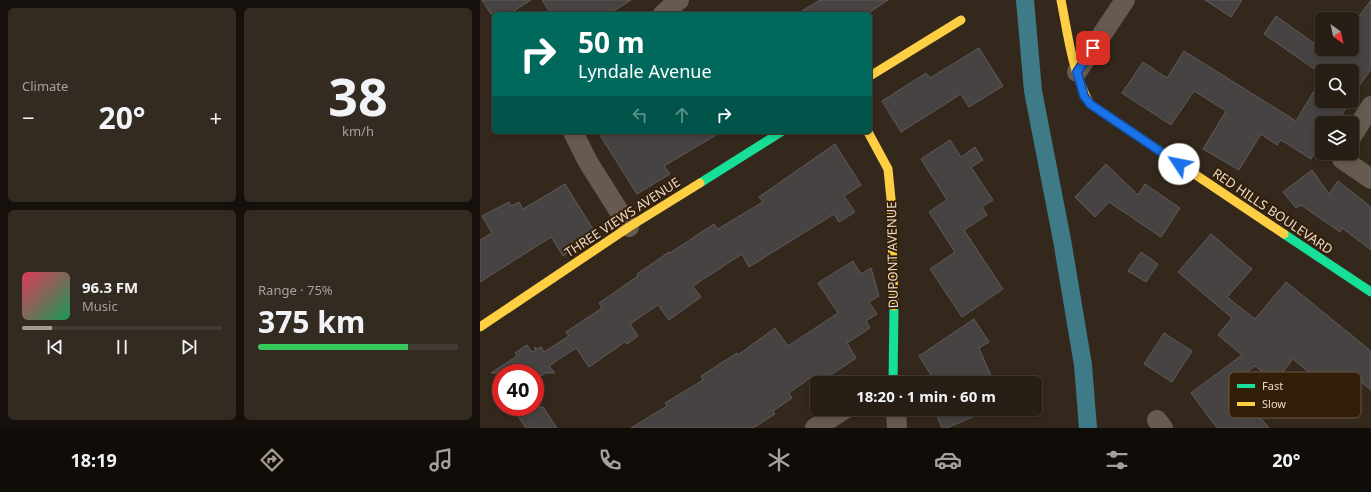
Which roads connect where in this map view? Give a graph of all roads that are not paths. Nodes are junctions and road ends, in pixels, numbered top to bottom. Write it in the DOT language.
graph roads {
  1 [pos="680,0"];
  2 [pos="1061,0"];
  3 [pos="1125,0"];
  4 [pos="665,12"];
  5 [pos="961,20"];
  6 [pos="1077,72"];
  7 [pos="872,75"];
  8 [pos="1371,106"];
  9 [pos="1359,125"];
  10 [pos="574,134"];
  11 [pos="778,134"];
  12 [pos="869,134"];
  13 [pos="1347,160"];
  14 [pos="1371,179"];
  15 [pos="630,227"];
  16 [pos="1371,292"];
  17 [pos="480,327"];
  18 [pos="891,376"];
  19 [pos="834,416"];
  20 [pos="896,416"];
  21 [pos="815,428"];
  22 [pos="897,428"];
  1 -- 4 [label="street"];
  2 -- 6 [label="street, RED HILLS BOULEVARD"];
  3 -- 6 [label="street"];
  5 -- 7 [label="street"];
  6 -- 16 [label="street, RED HILLS BOULEVARD"];
  8 -- 9 [label="street"];
  10 -- 15 [label="street"];
  11 -- 15 [label="street, THREE VIEWS AVENUE"];
  12 -- 18 [label="street, DUPONT AVENUE"];
  13 -- 14 [label="street"];
  15 -- 17 [label="street, THREE VIEWS AVENUE"];
  19 -- 21 [label="street"];
  20 -- 22 [label="street"];
}
